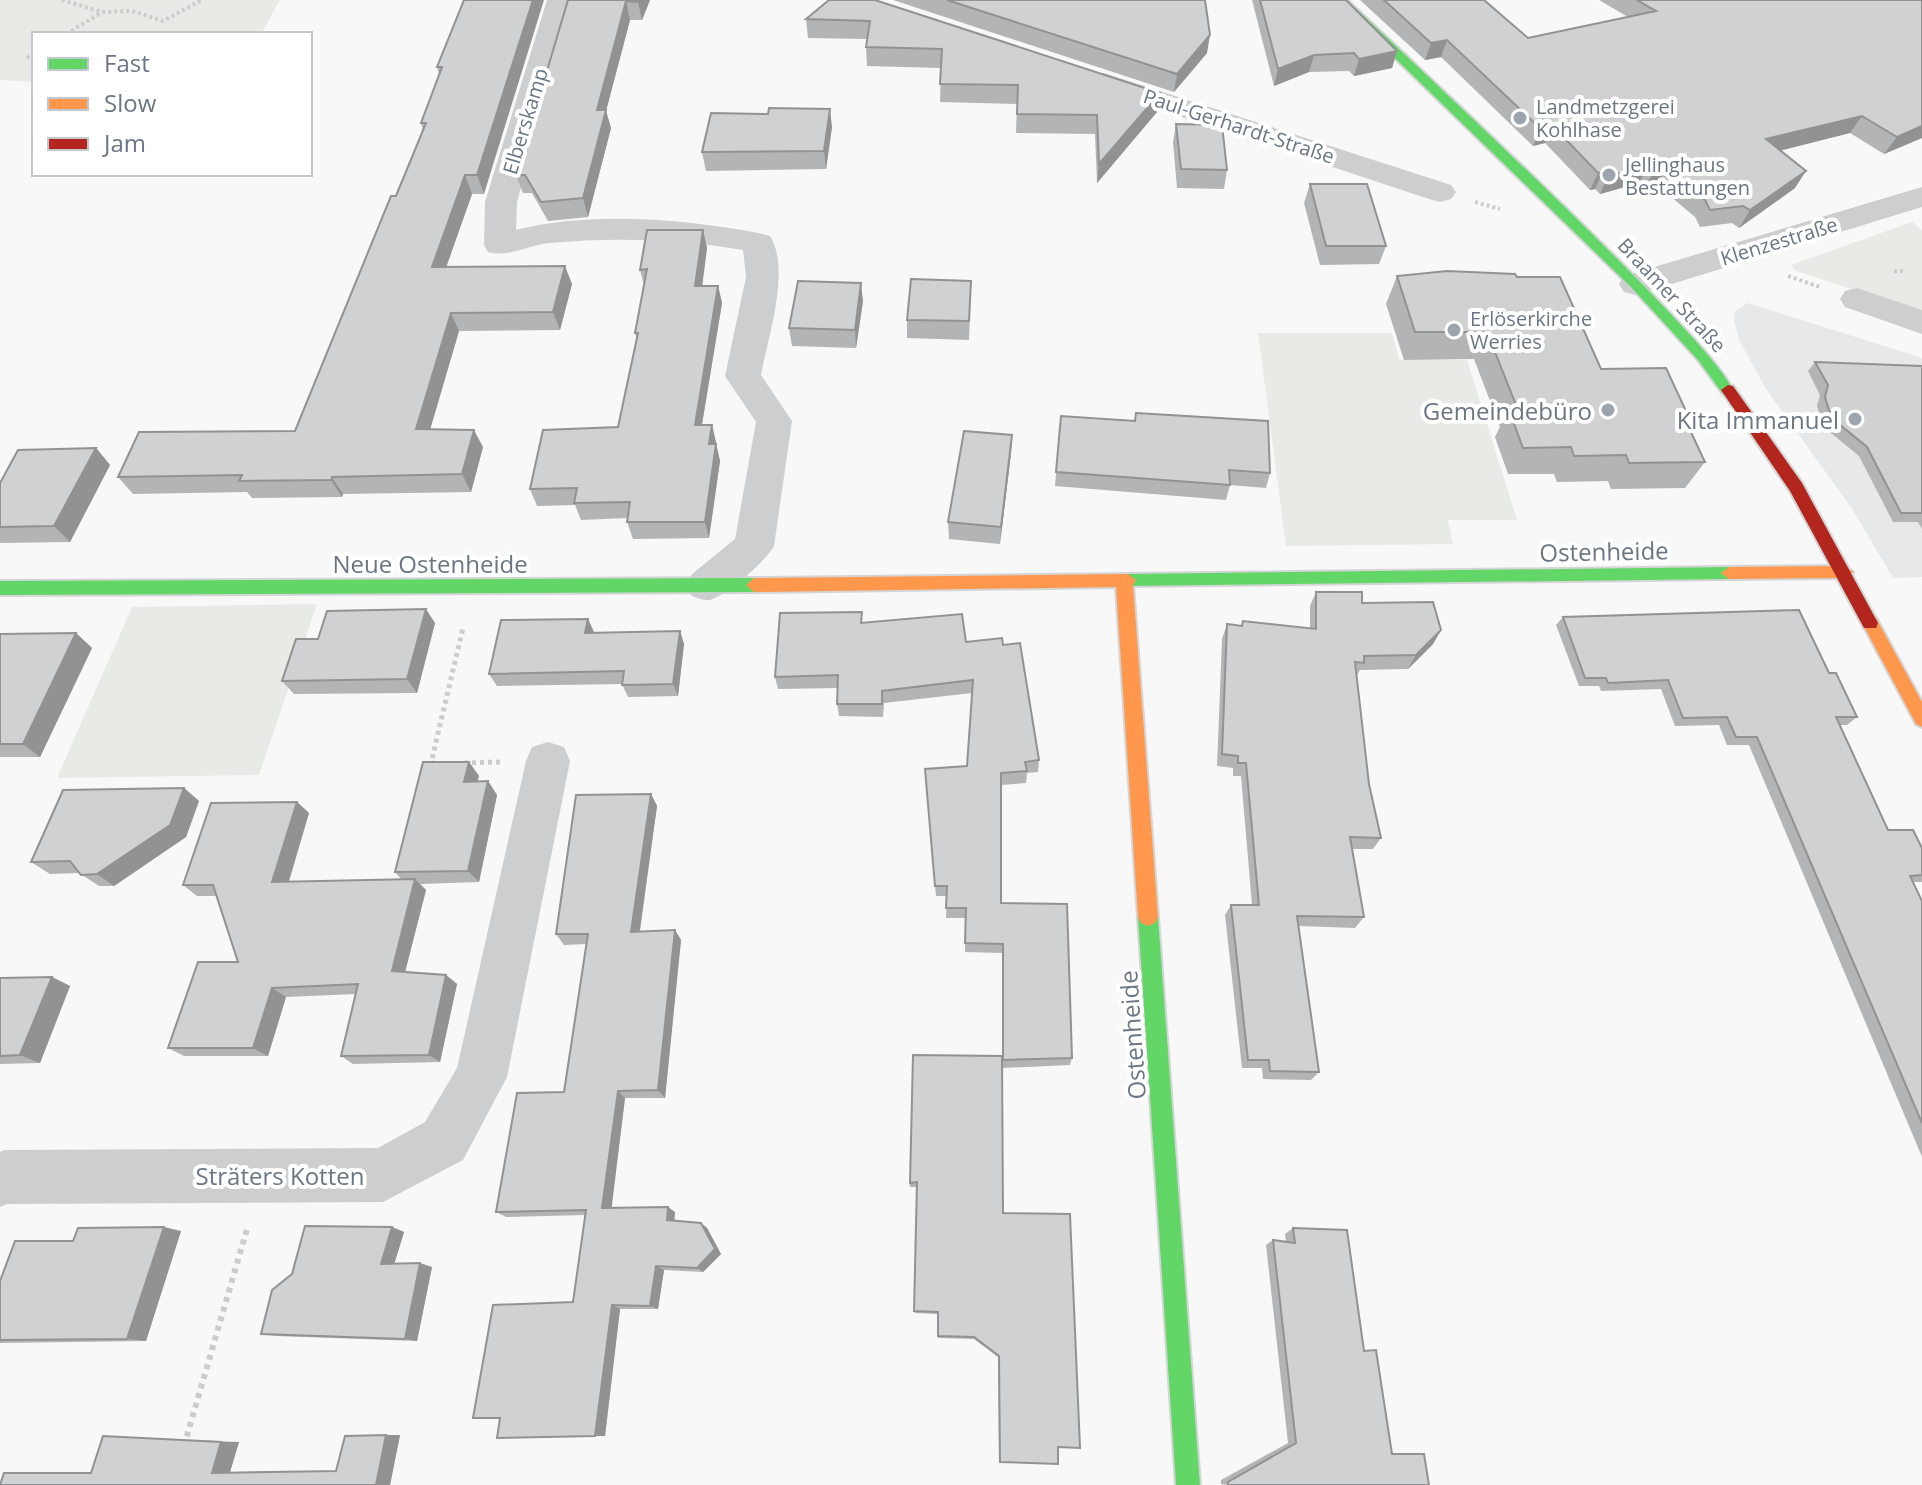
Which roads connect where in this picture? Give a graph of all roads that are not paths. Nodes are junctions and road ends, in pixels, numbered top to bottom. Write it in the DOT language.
graph roads {
  1 [pos="561,0"];
  2 [pos="1341,0"];
  3 [pos="1081,74"];
  4 [pos="1440,192"];
  5 [pos="1922,197"];
  6 [pos="1636,284"];
  7 [pos="1857,299"];
  8 [pos="1922,322"];
  9 [pos="1845,572"];
  10 [pos="1124,581"];
  11 [pos="860,584"];
  12 [pos="706,585"];
  13 [pos="0,588"];
  14 [pos="1922,719"];
  15 [pos="548,761"];
  16 [pos="0,1180"];
  17 [pos="1188,1485"];
  1 -- 12 [label="street, Elberskamp"];
  2 -- 6 [label="street, Braamer Straße"];
  3 -- 4 [label="street, Paul-Gerhardt-Straße"];
  5 -- 6 [label="street, Klenzestraße"];
  6 -- 9 [label="street, Braamer Straße"];
  7 -- 8 [label="street"];
  9 -- 10 [label="street, Ostenheide"];
  9 -- 14 [label="street, Braamer Straße"];
  10 -- 11 [label="street, Ostenheide"];
  10 -- 17 [label="street, Ostenheide"];
  11 -- 12 [label="street, Neue Ostenheide"];
  12 -- 13 [label="street, Neue Ostenheide"];
  15 -- 16 [label="street, Sträters Kotten"];
}
